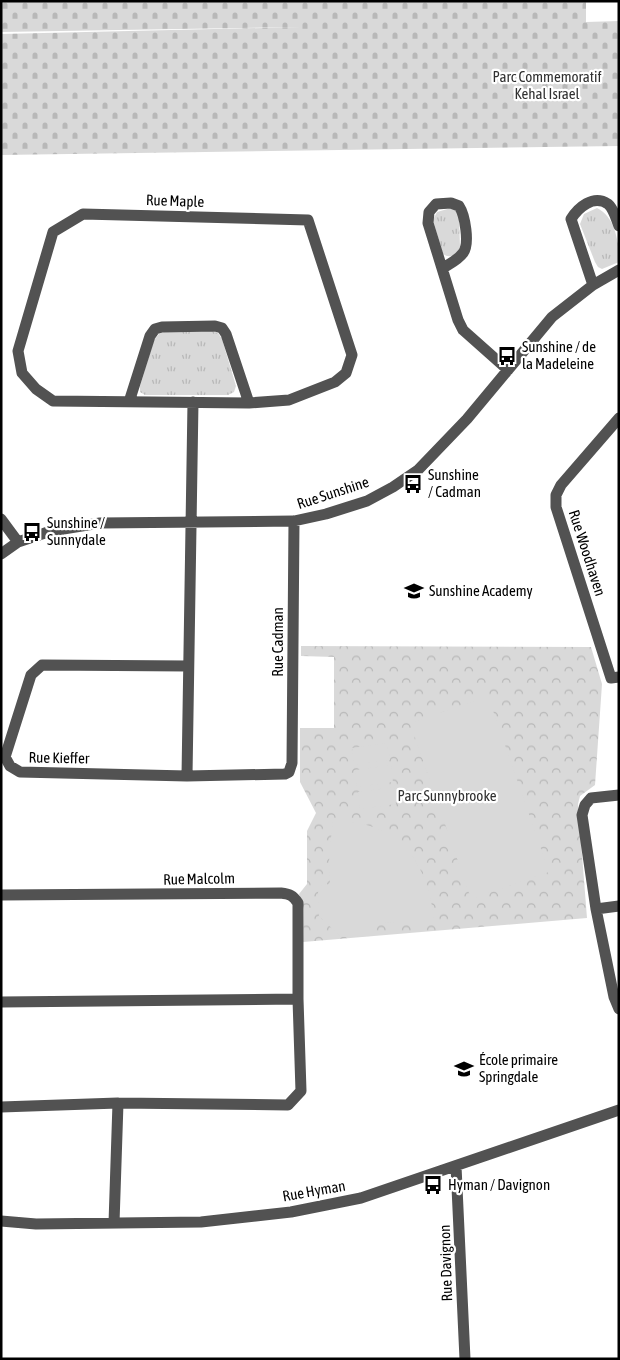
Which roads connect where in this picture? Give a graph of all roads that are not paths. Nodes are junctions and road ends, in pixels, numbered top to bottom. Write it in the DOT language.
graph roads {
  1 [pos="619,226"];
  2 [pos="443,268"];
  3 [pos="619,270"];
  4 [pos="593,285"];
  5 [pos="508,370"];
  6 [pos="129,402"];
  7 [pos="193,402"];
  8 [pos="249,403"];
  9 [pos="619,418"];
  10 [pos="1,519"];
  11 [pos="294,521"];
  12 [pos="191,522"];
  13 [pos="18,542"];
  14 [pos="1,554"];
  15 [pos="188,666"];
  16 [pos="619,677"];
  17 [pos="292,763"];
  18 [pos="187,776"];
  19 [pos="619,795"];
  20 [pos="1,895"];
  21 [pos="619,906"];
  22 [pos="596,909"];
  23 [pos="298,998"];
  24 [pos="1,1002"];
  25 [pos="619,1009"];
  26 [pos="118,1103"];
  27 [pos="1,1107"];
  28 [pos="619,1110"];
  29 [pos="456,1166"];
  30 [pos="1,1222"];
  31 [pos="114,1223"];
  32 [pos="465,1359"];
  1 -- 4 [label="street"];
  2 -- 2 [label="street"];
  2 -- 5 [label="street"];
  3 -- 4 [label="street, Rue Sunshine"];
  4 -- 5 [label="street, Rue Sunshine"];
  5 -- 11 [label="street, Rue Sunshine"];
  6 -- 7 [label="street, Rue Maple"];
  6 -- 8 [label="street"];
  6 -- 8 [label="street, Rue Maple"];
  7 -- 8 [label="street, Rue Maple"];
  7 -- 12 [label="street"];
  9 -- 16 [label="street, Rue Woodhaven"];
  10 -- 13 [label="street"];
  11 -- 12 [label="street, Rue Sunshine"];
  11 -- 17 [label="street, Rue Cadman"];
  12 -- 13 [label="street, Rue Sunshine"];
  12 -- 15 [label="street"];
  13 -- 14 [label="street, Rue Sunshine"];
  15 -- 18 [label="street"];
  15 -- 18 [label="street, Rue Kieffer"];
  17 -- 18 [label="street, Rue Kieffer"];
  19 -- 22 [label="street"];
  20 -- 23 [label="street, Rue Malcolm"];
  21 -- 22 [label="street"];
  22 -- 25 [label="street"];
  23 -- 24 [label="street"];
  23 -- 26 [label="street, Rue Malcolm"];
  26 -- 27 [label="street, Rue Malcolm"];
  26 -- 31 [label="street"];
  28 -- 29 [label="street, Rue Hyman"];
  29 -- 31 [label="street, Rue Hyman"];
  29 -- 32 [label="street, Rue Davignon"];
  30 -- 31 [label="street, Rue Hyman"];
}
